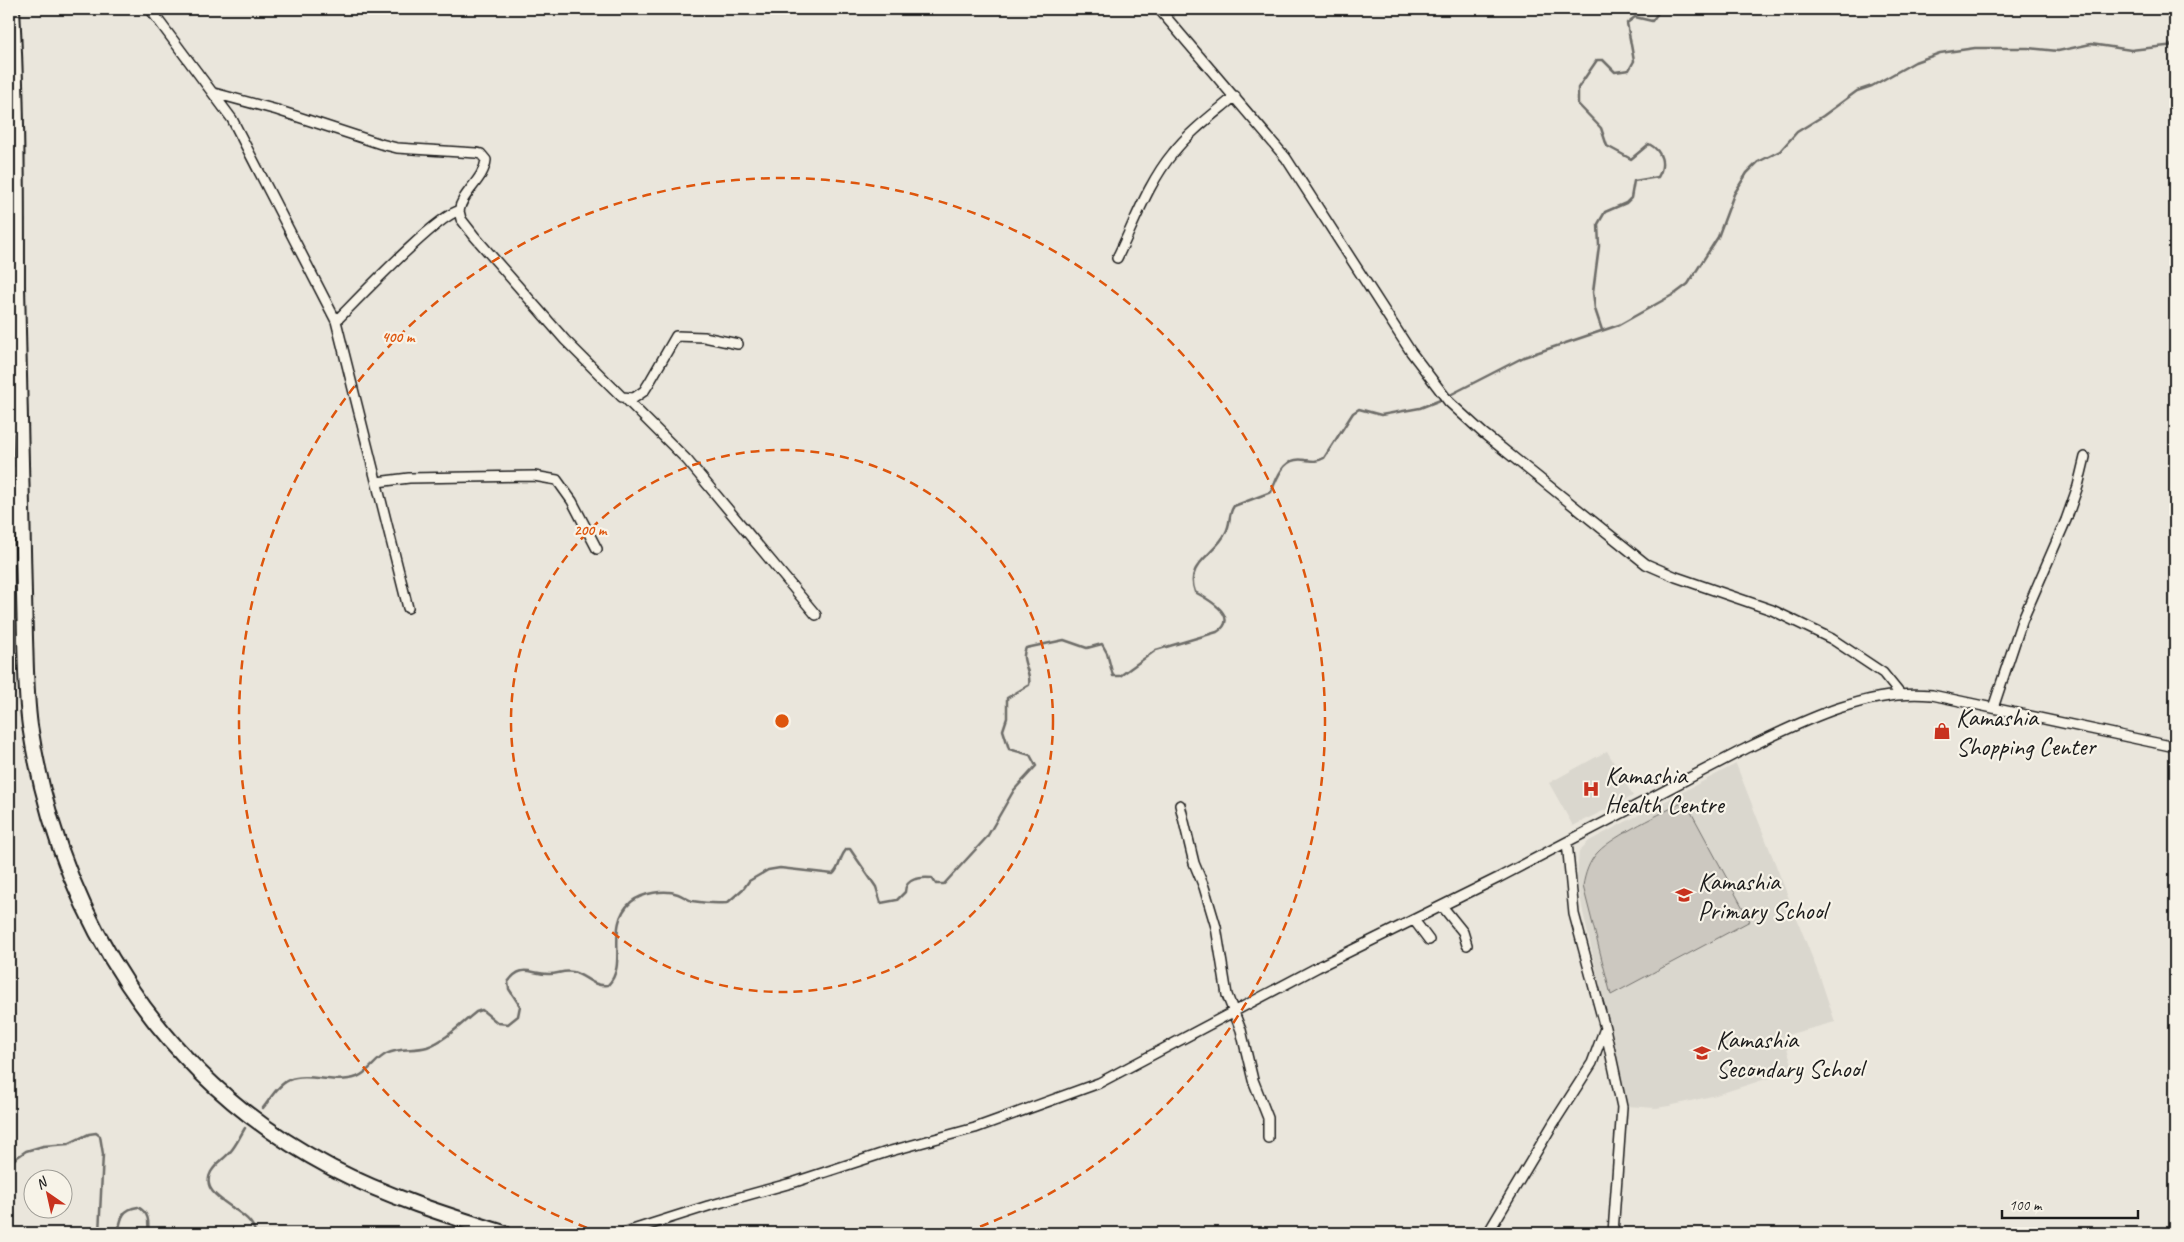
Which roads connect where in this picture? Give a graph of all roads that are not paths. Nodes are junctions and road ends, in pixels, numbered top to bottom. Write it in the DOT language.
graph roads {
  1 [pos="12,9"];
  2 [pos="150,9"];
  3 [pos="1159,9"];
  4 [pos="214,93"];
  5 [pos="1235,96"];
  6 [pos="458,211"];
  7 [pos="1117,258"];
  8 [pos="336,321"];
  9 [pos="738,344"];
  10 [pos="625,398"];
  11 [pos="2084,457"];
  12 [pos="15,471"];
  13 [pos="377,482"];
  14 [pos="598,549"];
  15 [pos="408,608"];
  16 [pos="816,614"];
  17 [pos="1900,694"];
  18 [pos="1994,708"];
  19 [pos="2175,747"];
  20 [pos="1180,805"];
  21 [pos="1568,842"];
  22 [pos="1442,906"];
  23 [pos="1414,920"];
  24 [pos="1429,940"];
  25 [pos="1467,945"];
  26 [pos="1234,1012"];
  27 [pos="1605,1028"];
  28 [pos="1268,1138"];
  29 [pos="504,1233"];
  30 [pos="623,1233"];
  31 [pos="1488,1233"];
  32 [pos="1613,1233"];
  1 -- 12 [label="main road"];
  2 -- 4 [label="street"];
  3 -- 5 [label="street"];
  4 -- 6 [label="street"];
  4 -- 8 [label="street"];
  5 -- 7 [label="street"];
  5 -- 17 [label="street"];
  6 -- 8 [label="street"];
  6 -- 10 [label="street"];
  8 -- 13 [label="street"];
  9 -- 10 [label="street"];
  10 -- 16 [label="street"];
  11 -- 18 [label="street"];
  12 -- 29 [label="main road"];
  13 -- 14 [label="street"];
  13 -- 15 [label="street"];
  17 -- 18 [label="street"];
  17 -- 21 [label="street"];
  18 -- 19 [label="street"];
  20 -- 26 [label="street"];
  21 -- 22 [label="street"];
  21 -- 27 [label="street"];
  22 -- 23 [label="street"];
  22 -- 25 [label="street"];
  23 -- 24 [label="street"];
  23 -- 26 [label="street"];
  26 -- 28 [label="street"];
  26 -- 30 [label="street"];
  27 -- 31 [label="street"];
  27 -- 32 [label="street"];
}
